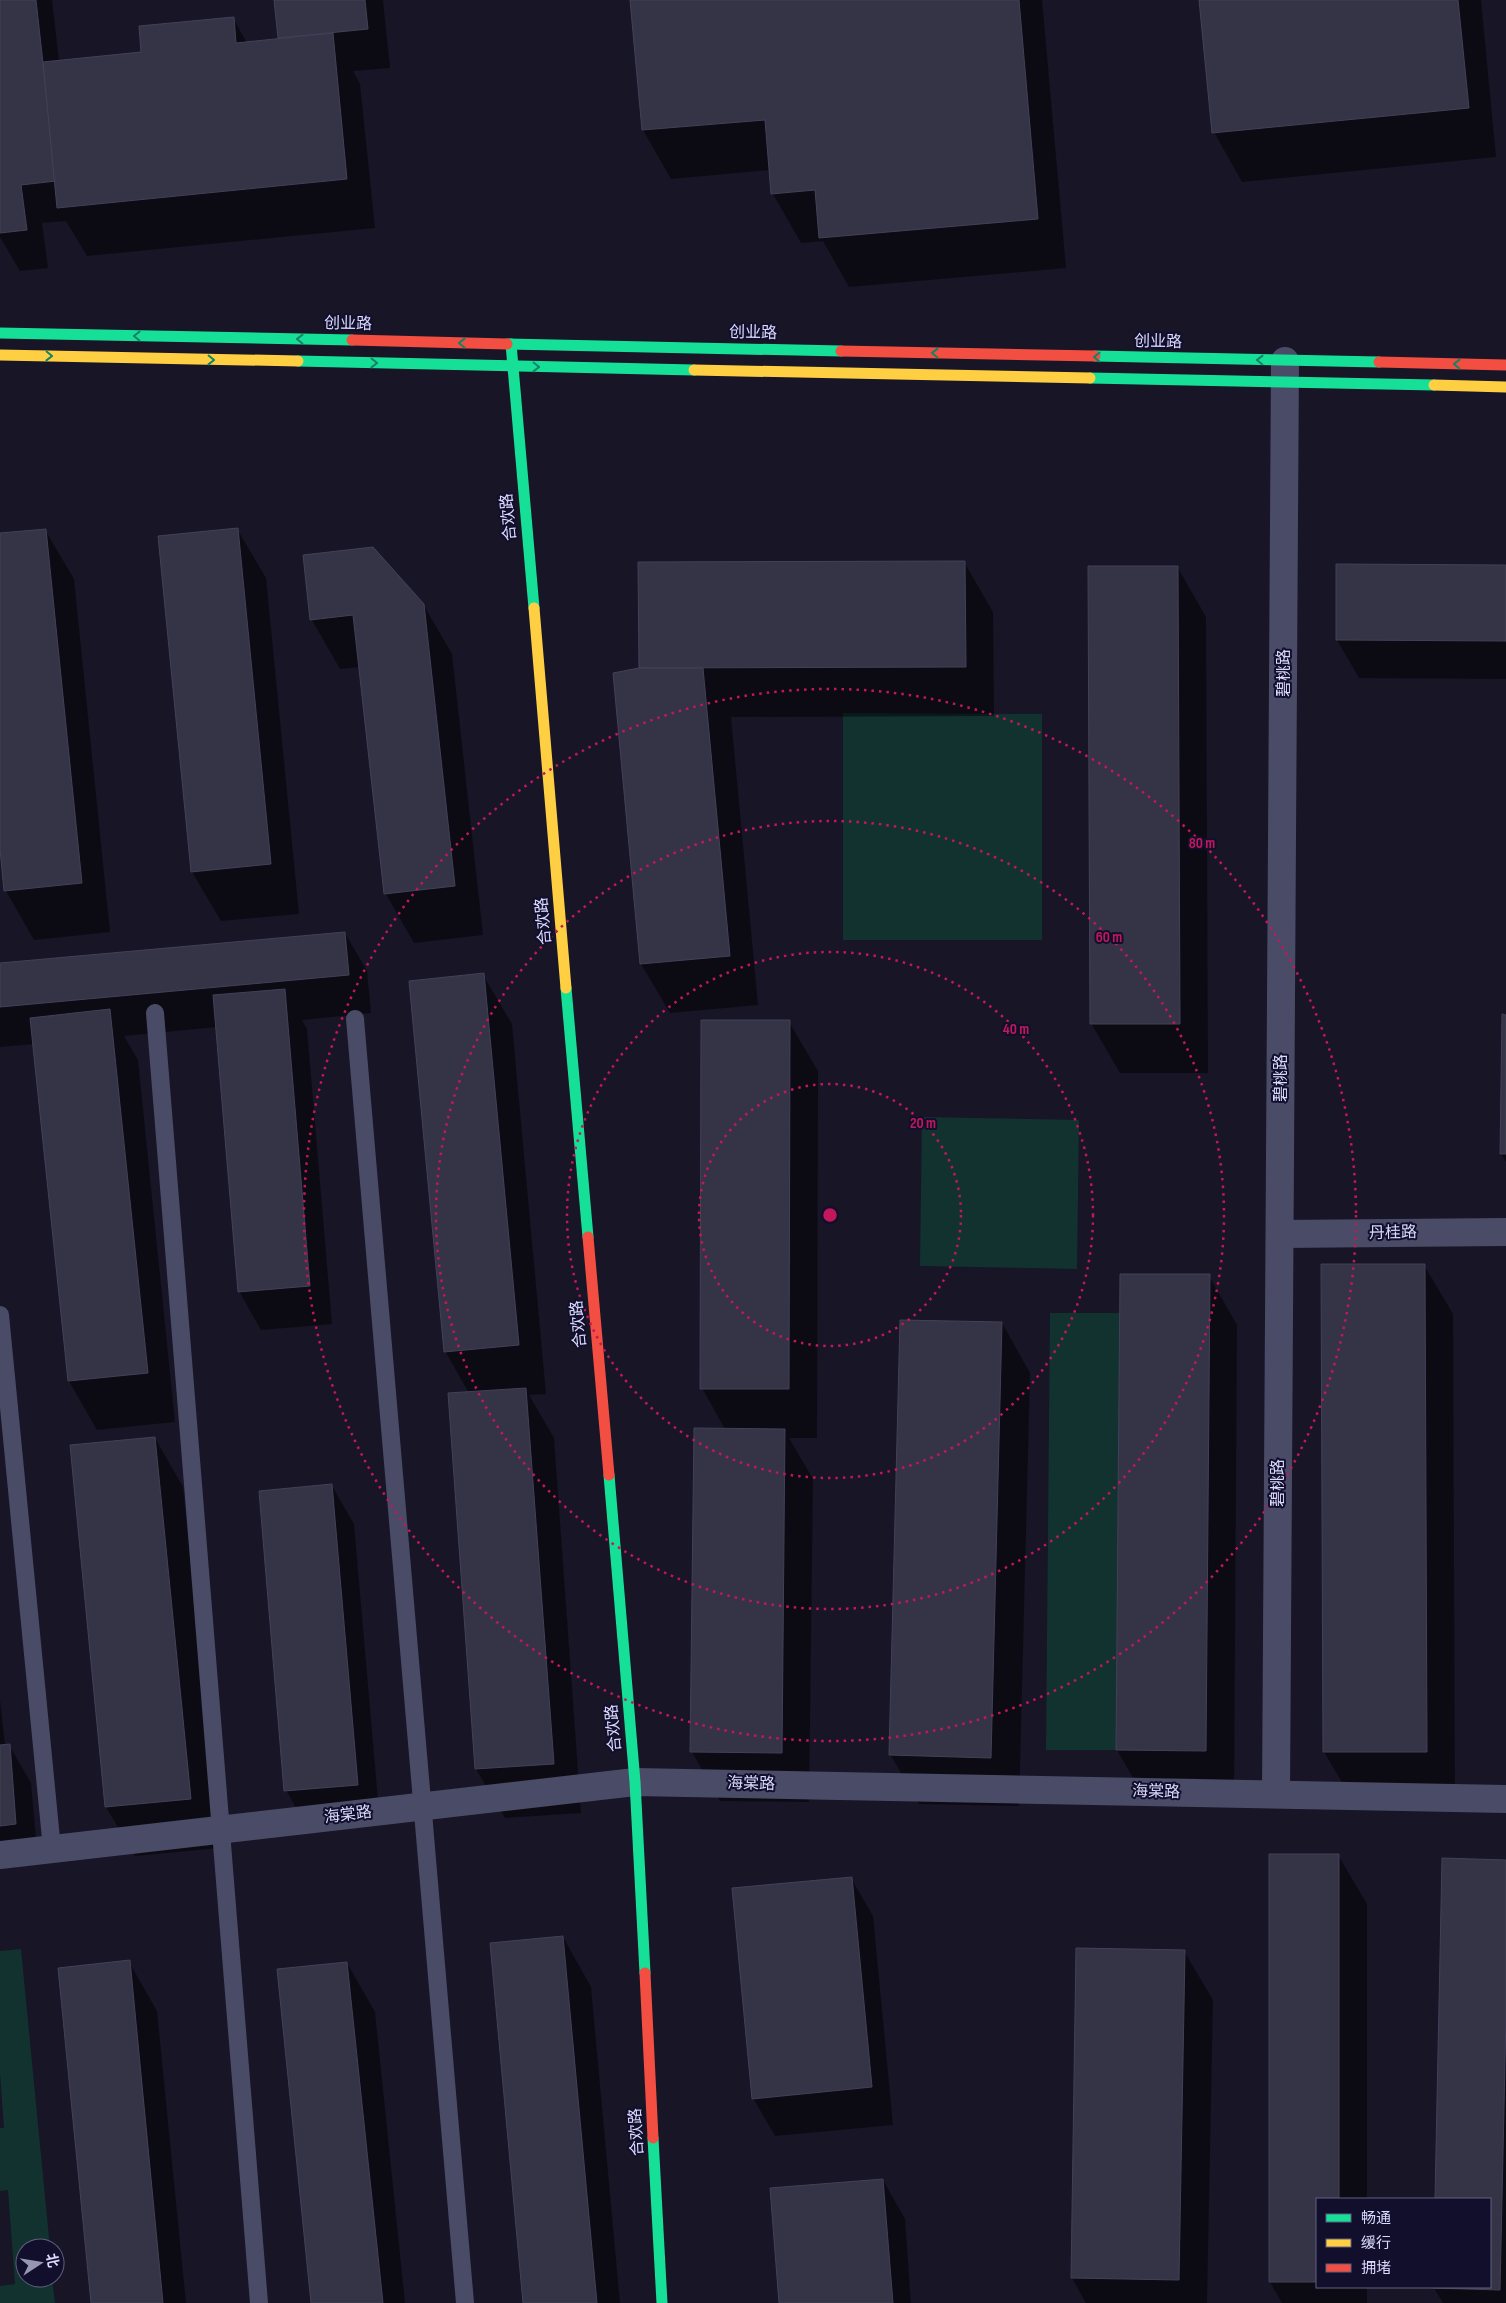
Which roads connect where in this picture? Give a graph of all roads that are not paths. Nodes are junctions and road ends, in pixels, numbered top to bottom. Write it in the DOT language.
graph roads {
  1 [pos="0,333"];
  2 [pos="511,344"];
  3 [pos="0,355"];
  4 [pos="1506,365"];
  5 [pos="512,366"];
  6 [pos="1285,372"];
  7 [pos="1506,387"];
  8 [pos="156,1013"];
  9 [pos="355,1019"];
  10 [pos="1506,1232"];
  11 [pos="1280,1234"];
  12 [pos="0,1315"];
  13 [pos="635,1782"];
  14 [pos="1276,1794"];
  15 [pos="1506,1799"];
  16 [pos="423,1807"];
  17 [pos="222,1830"];
  18 [pos="52,1850"];
  19 [pos="0,1856"];
  20 [pos="259,2303"];
  21 [pos="465,2303"];
  22 [pos="662,2303"];
  2 -- 1 [label="street, 创业路, one-way"];
  2 -- 5 [label="street, 合欢路"];
  6 -- 2 [label="street, 创业路, one-way"];
  3 -- 5 [label="street, 创业路, one-way"];
  4 -- 6 [label="street, 创业路, one-way"];
  5 -- 6 [label="street, 创业路, one-way"];
  5 -- 13 [label="street, 合欢路"];
  6 -- 7 [label="street, 创业路"];
  6 -- 11 [label="street, 碧桃路"];
  8 -- 17 [label="lane"];
  9 -- 16 [label="lane"];
  10 -- 11 [label="street, 丹桂路"];
  11 -- 14 [label="street, 碧桃路"];
  12 -- 18 [label="lane"];
  13 -- 14 [label="street, 海棠路"];
  13 -- 16 [label="street, 海棠路"];
  13 -- 22 [label="street, 合欢路"];
  14 -- 15 [label="street, 海棠路"];
  16 -- 17 [label="street, 海棠路"];
  16 -- 21 [label="lane"];
  17 -- 18 [label="street, 海棠路"];
  17 -- 20 [label="lane"];
  18 -- 19 [label="street, 海棠路"];
}
